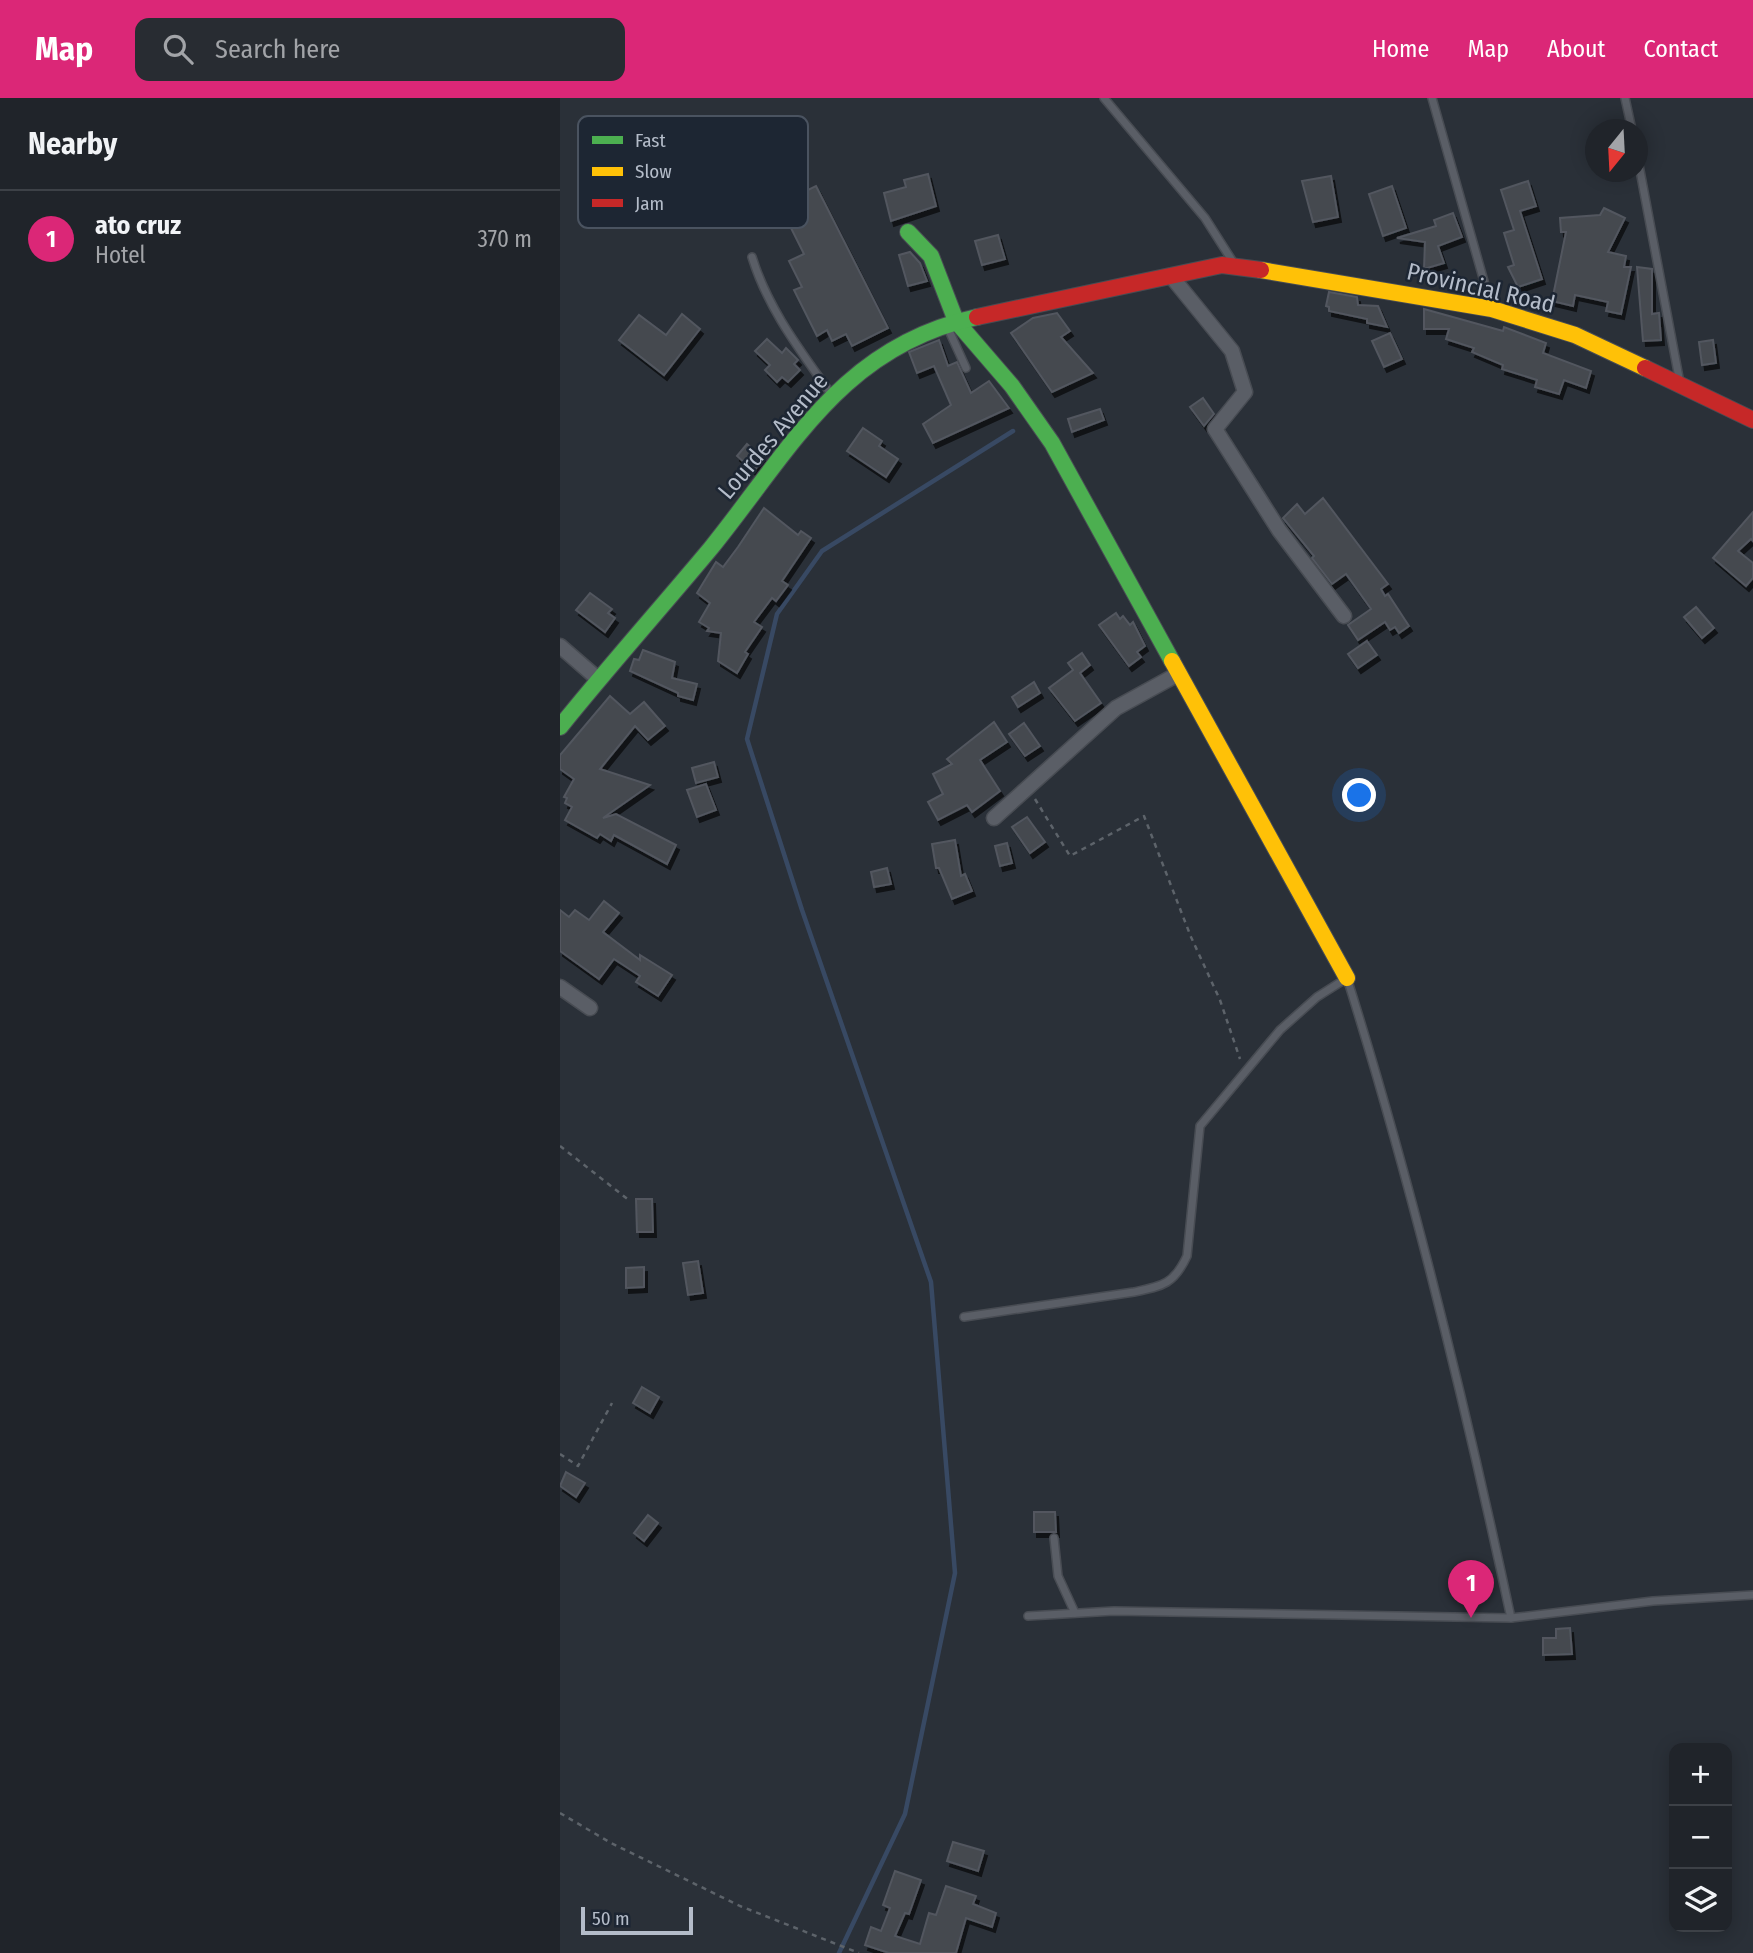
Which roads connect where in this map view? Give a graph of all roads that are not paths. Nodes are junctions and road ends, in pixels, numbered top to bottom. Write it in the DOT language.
graph roads {
  1 [pos="1104,98"];
  2 [pos="1432,98"];
  3 [pos="1625,98"];
  4 [pos="1630,119"];
  5 [pos="1641,182"];
  6 [pos="908,232"];
  7 [pos="752,257"];
  8 [pos="1229,266"];
  9 [pos="1171,276"];
  10 [pos="1492,309"];
  11 [pos="951,322"];
  12 [pos="966,368"];
  13 [pos="1680,383"];
  14 [pos="832,395"];
  15 [pos="1753,421"];
  16 [pos="1343,616"];
  17 [pos="560,646"];
  18 [pos="1178,674"];
  19 [pos="598,679"];
  20 [pos="560,727"];
  21 [pos="994,818"];
  22 [pos="1347,978"];
  23 [pos="560,987"];
  24 [pos="590,1008"];
  25 [pos="964,1317"];
  26 [pos="1054,1538"];
  27 [pos="1753,1595"];
  28 [pos="1075,1613"];
  29 [pos="1028,1616"];
  30 [pos="1511,1618"];
  1 -- 8 [label="lane"];
  2 -- 10 [label="lane"];
  3 -- 4 [label="lane"];
  5 -- 13 [label="lane"];
  6 -- 11 [label="main road"];
  7 -- 14 [label="lane"];
  8 -- 9 [label="main road, Lourdes Avenue"];
  8 -- 10 [label="main road, Provincial Road"];
  9 -- 11 [label="main road, Lourdes Avenue"];
  9 -- 16 [label="street"];
  10 -- 13 [label="main road, Provincial Road"];
  11 -- 12 [label="lane"];
  11 -- 14 [label="main road, Lourdes Avenue"];
  11 -- 18 [label="main road"];
  13 -- 15 [label="main road, Provincial Road"];
  14 -- 19 [label="main road, Lourdes Avenue"];
  17 -- 19 [label="street"];
  18 -- 21 [label="street"];
  18 -- 22 [label="main road"];
  19 -- 20 [label="main road, Lourdes Avenue"];
  22 -- 25 [label="lane"];
  22 -- 30 [label="lane"];
  23 -- 24 [label="street"];
  26 -- 28 [label="lane"];
  27 -- 30 [label="lane"];
  28 -- 29 [label="lane"];
  28 -- 30 [label="lane"];
}
